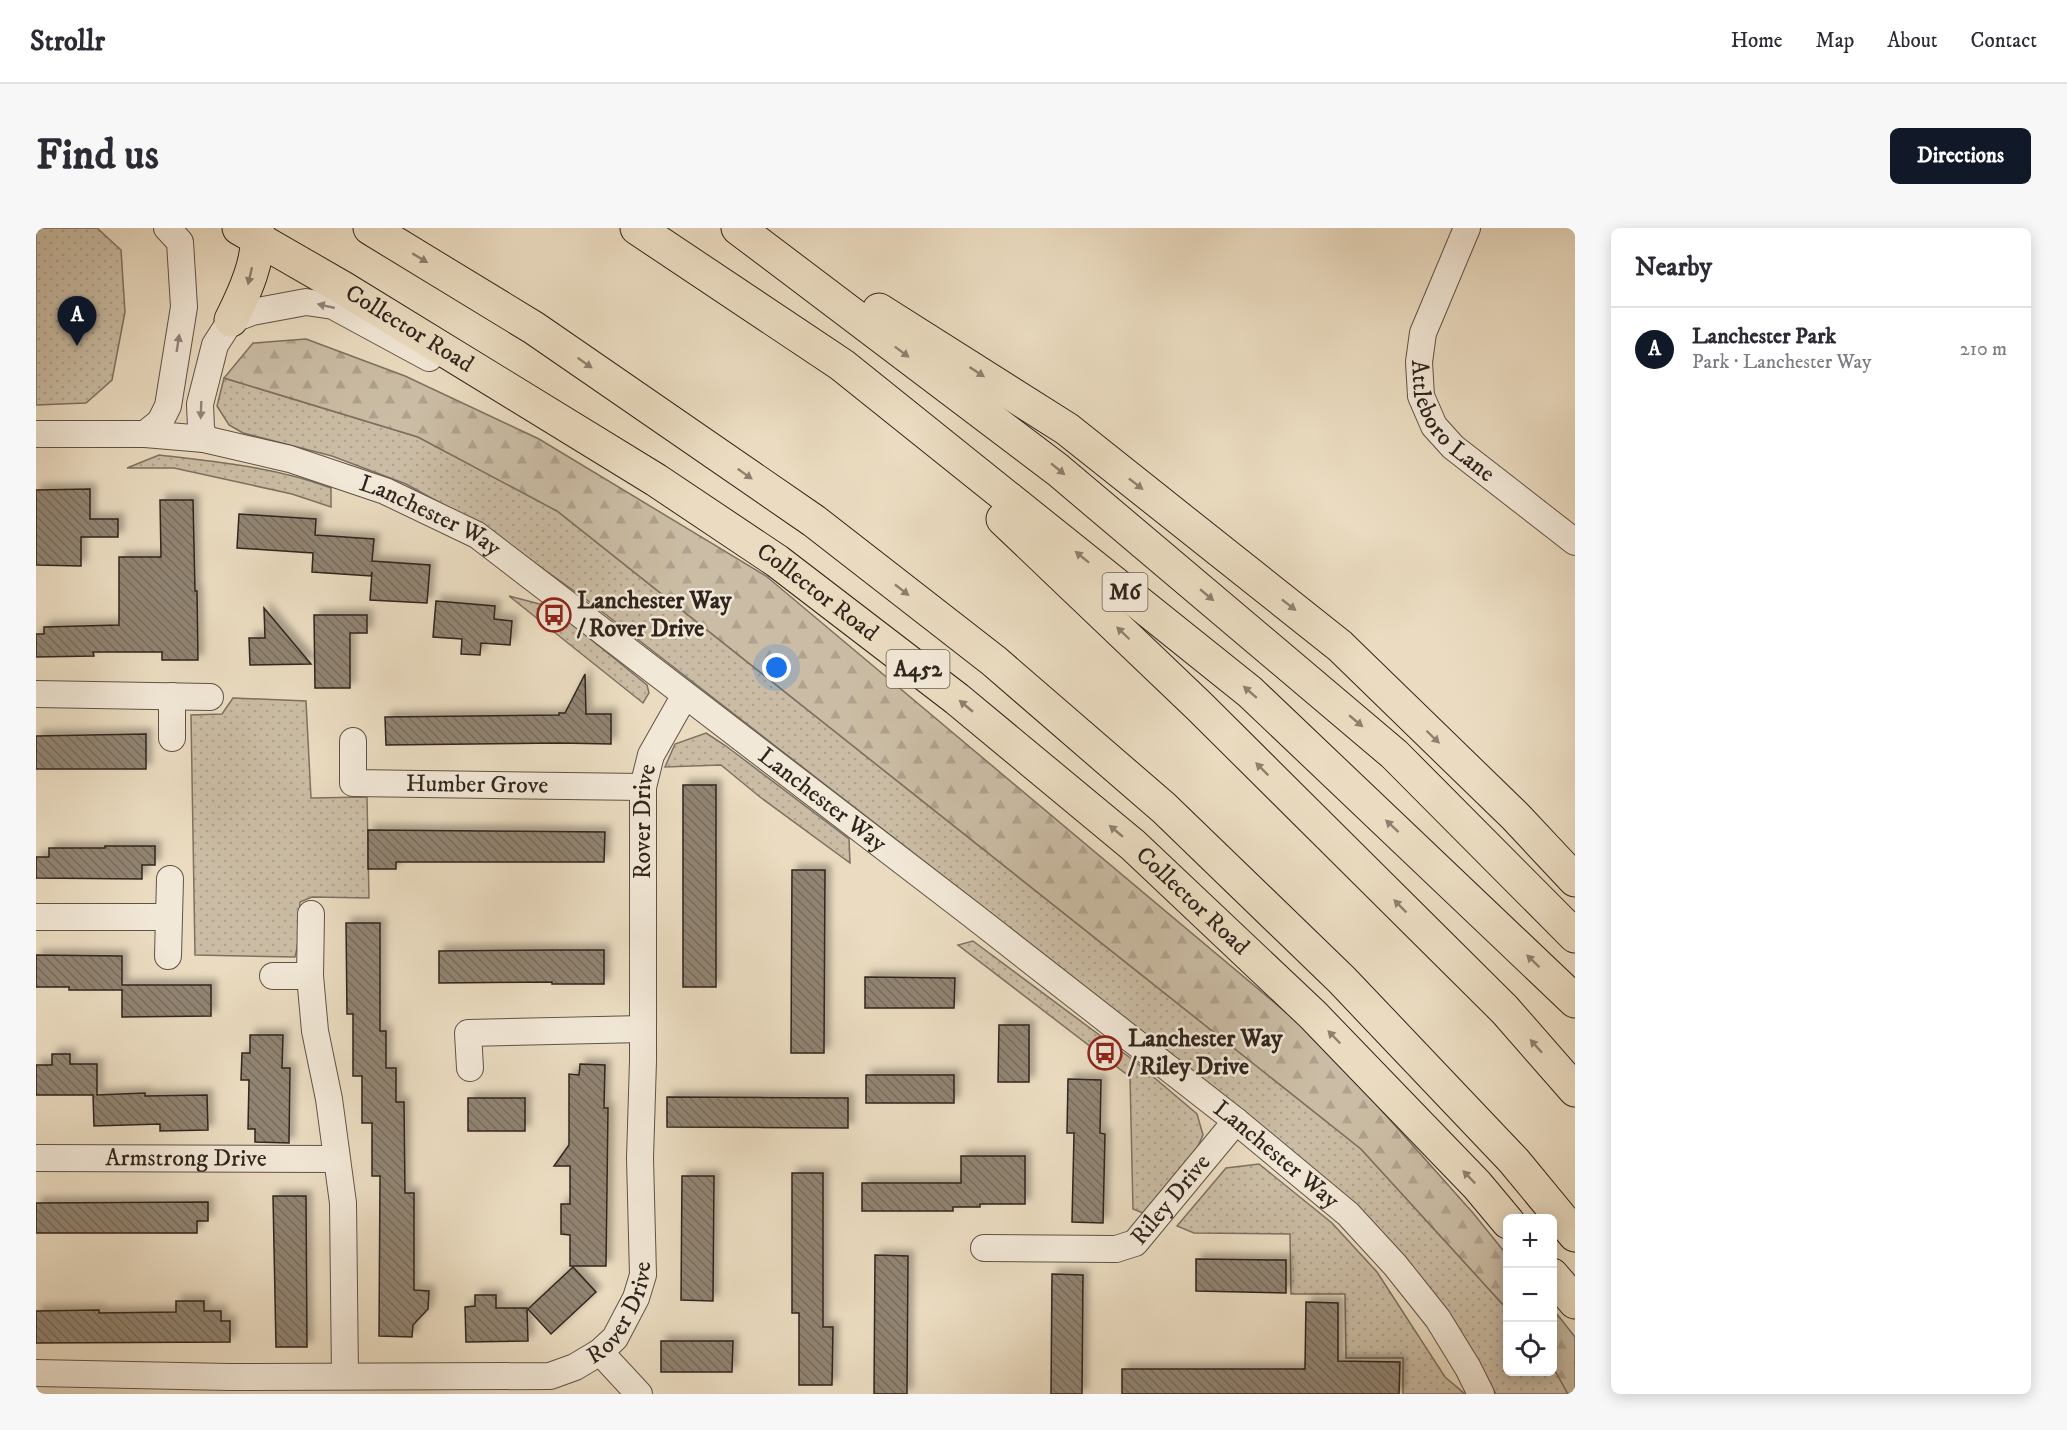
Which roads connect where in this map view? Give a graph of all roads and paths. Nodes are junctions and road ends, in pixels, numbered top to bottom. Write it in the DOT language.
graph roads {
  1 [pos="166,228"];
  2 [pos="370,228"];
  3 [pos="637,228"];
  4 [pos="738,228"];
  5 [pos="751,228"];
  6 [pos="1467,228"];
  7 [pos="251,232"];
  8 [pos="231,320"];
  9 [pos="842,365"];
  10 [pos="36,434"];
  11 [pos="145,434"];
  12 [pos="204,439"];
  13 [pos="657,480"];
  14 [pos="1575,542"];
  15 [pos="36,694"];
  16 [pos="685,695"];
  17 [pos="172,696"];
  18 [pos="210,697"];
  19 [pos="172,738"];
  20 [pos="353,741"];
  21 [pos="643,787"];
  22 [pos="170,879"];
  23 [pos="1575,880"];
  24 [pos="311,914"];
  25 [pos="36,917"];
  26 [pos="167,917"];
  27 [pos="1575,936"];
  28 [pos="168,956"];
  29 [pos="273,976"];
  30 [pos="310,976"];
  31 [pos="1575,1002"];
  32 [pos="642,1029"];
  33 [pos="470,1068"];
  34 [pos="1575,1090"];
  35 [pos="1236,1121"];
  36 [pos="36,1158"];
  37 [pos="336,1159"];
  38 [pos="1503,1216"];
  39 [pos="1575,1235"];
  40 [pos="984,1248"];
  41 [pos="1557,1281"];
  42 [pos="1575,1302"];
  43 [pos="600,1352"];
  44 [pos="36,1373"];
  45 [pos="345,1376"];
  46 [pos="229,1386"];
  47 [pos="639,1394"];
  48 [pos="1481,1394"];
  11 -- 1 [label="street, one-way"];
  2 -- 39 [label="highway, Collector Road / A452, one-way"];
  3 -- 9 [label="highway, M6"];
  4 -- 27 [label="highway, M6, one-way"];
  5 -- 23 [label="highway, one-way"];
  6 -- 14 [label="street, Attleboro Lane"];
  7 -- 8 [label="highway, one-way"];
  7 -- 13 [label="highway, Collector Road / A452"];
  8 -- 12 [label="street, one-way"];
  13 -- 8 [label="street, one-way"];
  31 -- 9 [label="highway, M6, one-way"];
  34 -- 9 [label="highway, one-way"];
  10 -- 11 [label="street, Lanchester Way"];
  11 -- 12 [label="street, Lanchester Way"];
  12 -- 16 [label="street, Lanchester Way"];
  38 -- 13 [label="highway, Collector Road / A452, one-way"];
  15 -- 17 [label="street"];
  16 -- 21 [label="street, Rover Drive"];
  16 -- 35 [label="street, Lanchester Way"];
  17 -- 18 [label="street"];
  17 -- 19 [label="street"];
  20 -- 21 [label="street, Humber Grove"];
  21 -- 32 [label="street, Rover Drive"];
  22 -- 26 [label="street"];
  24 -- 30 [label="street"];
  25 -- 26 [label="street"];
  26 -- 28 [label="street"];
  29 -- 30 [label="street"];
  30 -- 37 [label="street"];
  32 -- 33 [label="street"];
  32 -- 43 [label="street, Rover Drive"];
  35 -- 40 [label="street, Riley Drive"];
  35 -- 48 [label="street, Lanchester Way"];
  36 -- 37 [label="street, Armstrong Drive"];
  37 -- 45 [label="street"];
  41 -- 42 [label="highway"];
  43 -- 45 [label="street, Rover Drive"];
  43 -- 47 [label="street"];
  44 -- 46 [label="street, Rover Drive"];
  45 -- 46 [label="street, Rover Drive"];
}
